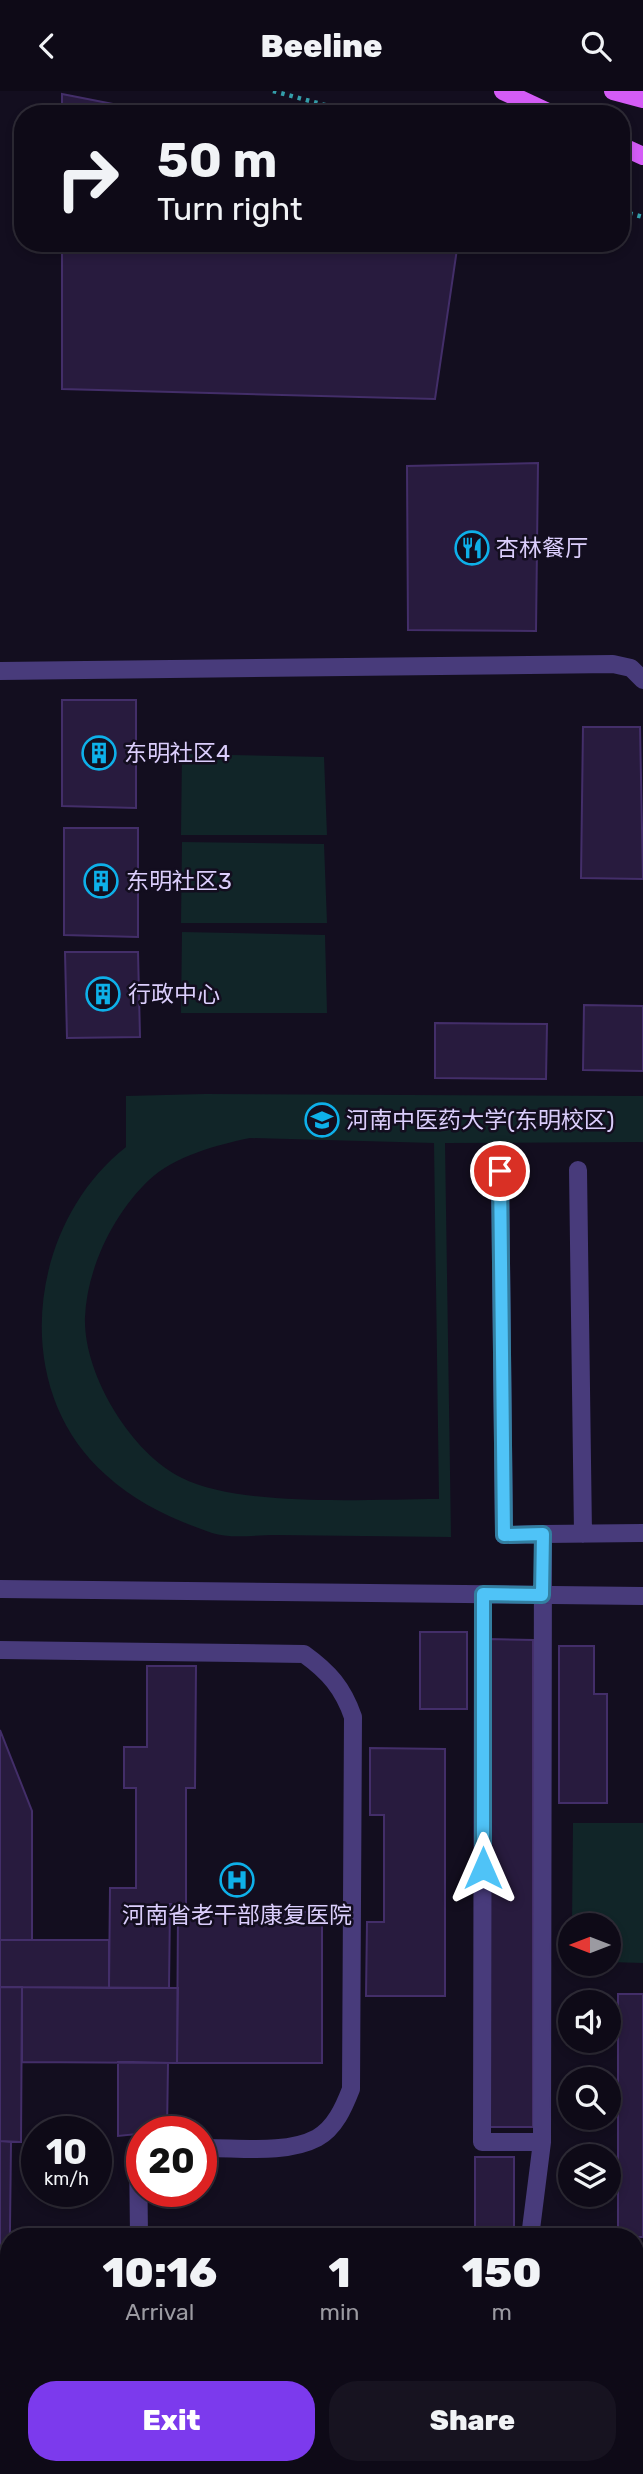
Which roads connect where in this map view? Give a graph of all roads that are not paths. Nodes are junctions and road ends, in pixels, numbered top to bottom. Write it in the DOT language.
graph roads {
  1 [pos="503,91"];
  2 [pos="613,91"];
  3 [pos="643,99"];
  4 [pos="533,105"];
  5 [pos="0,671"];
  6 [pos="643,680"];
  7 [pos="578,1170"];
  8 [pos="500,1171"];
  9 [pos="643,1533"];
  10 [pos="543,1534"];
  11 [pos="583,1534"];
  12 [pos="0,1589"];
  13 [pos="483,1594"];
  14 [pos="542,1595"];
  15 [pos="643,1596"];
  16 [pos="0,1650"];
  17 [pos="542,2143"];
  18 [pos="217,2148"];
  19 [pos="139,2207"];
  20 [pos="139,2228"];
  21 [pos="531,2228"];
  1 -- 4 [label="main road"];
  2 -- 3 [label="main road"];
  5 -- 6 [label="street"];
  7 -- 11 [label="street"];
  8 -- 10 [label="street"];
  9 -- 11 [label="street"];
  10 -- 11 [label="street"];
  10 -- 14 [label="street"];
  12 -- 13 [label="street"];
  13 -- 14 [label="street"];
  13 -- 17 [label="street"];
  14 -- 15 [label="street"];
  14 -- 17 [label="street"];
  16 -- 18 [label="street"];
  17 -- 21 [label="street"];
  19 -- 20 [label="street"];
}
